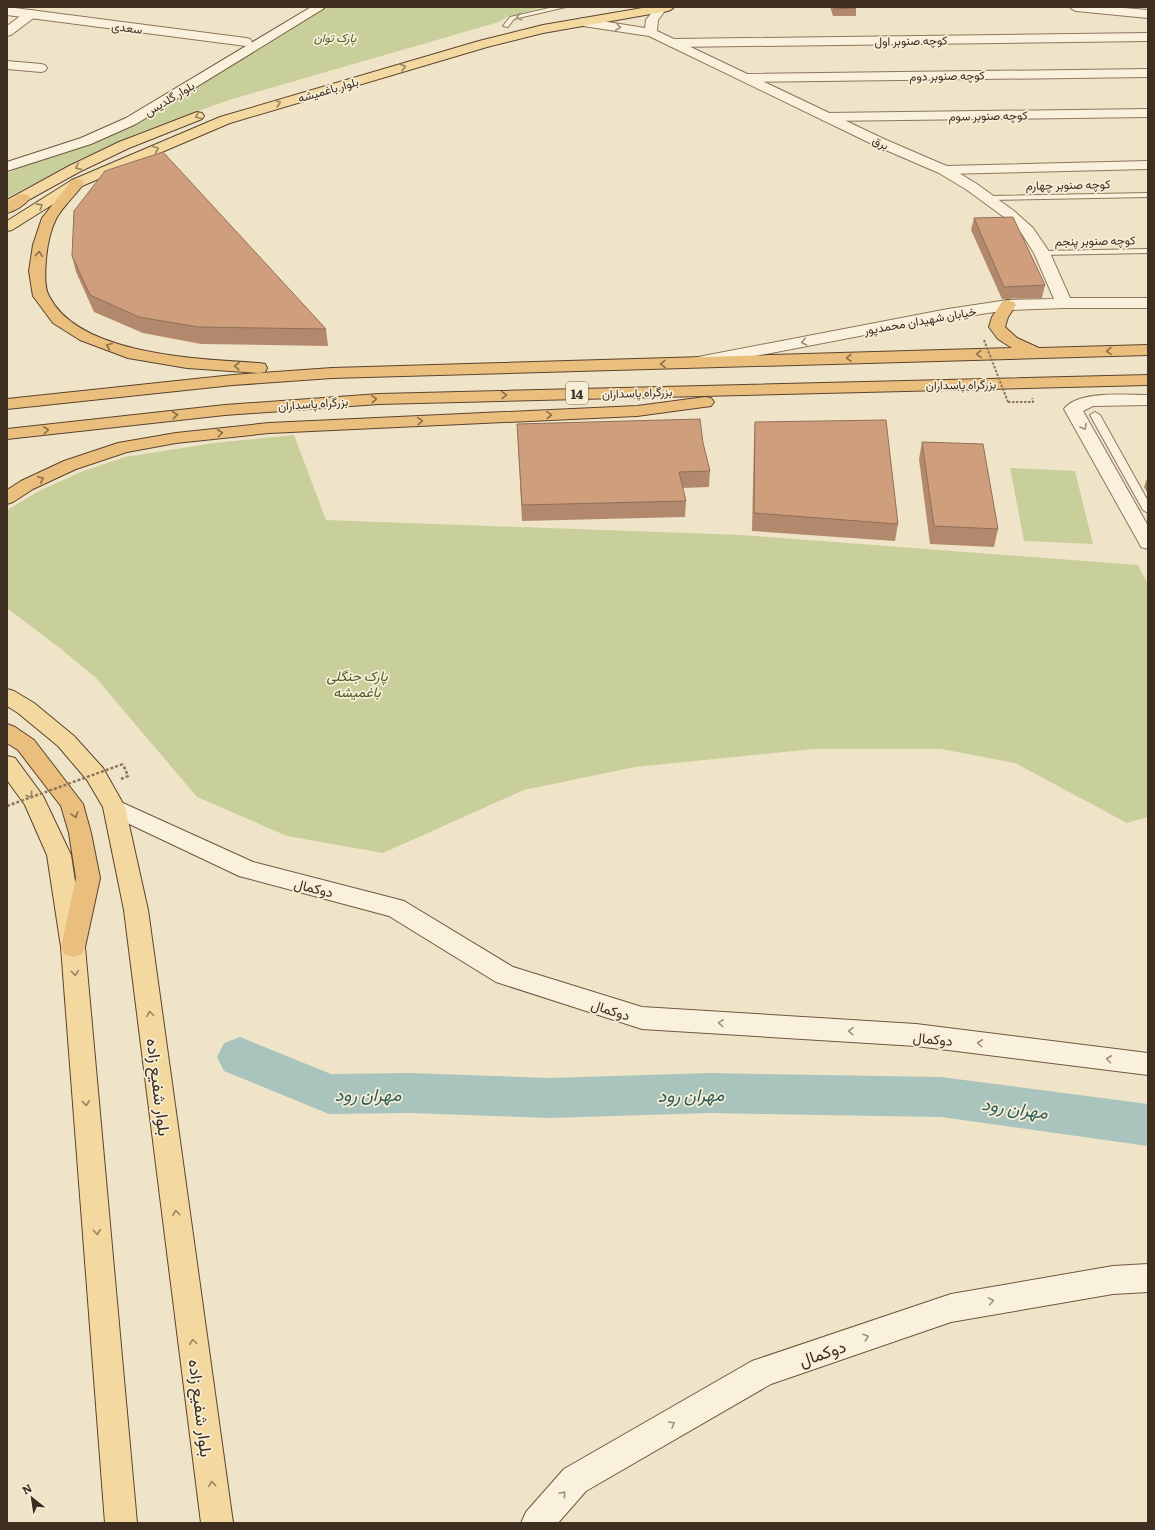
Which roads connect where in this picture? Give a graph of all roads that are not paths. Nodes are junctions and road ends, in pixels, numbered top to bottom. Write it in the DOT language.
graph roads {
  1 [pos="304,7"];
  2 [pos="320,7"];
  3 [pos="600,7"];
  4 [pos="1076,7"];
  5 [pos="664,8"];
  6 [pos="557,10"];
  7 [pos="7,11"];
  8 [pos="31,14"];
  9 [pos="1148,14"];
  10 [pos="583,22"];
  11 [pos="7,32"];
  12 [pos="652,33"];
  13 [pos="465,36"];
  14 [pos="1148,37"];
  15 [pos="252,43"];
  16 [pos="674,43"];
  17 [pos="7,65"];
  18 [pos="41,68"];
  19 [pos="1148,73"];
  20 [pos="747,78"];
  21 [pos="207,112"];
  22 [pos="1148,113"];
  23 [pos="827,117"];
  24 [pos="7,159"];
  25 [pos="1148,165"];
  26 [pos="7,167"];
  27 [pos="944,170"];
  28 [pos="77,183"];
  29 [pos="1148,195"];
  30 [pos="23,198"];
  31 [pos="988,198"];
  32 [pos="7,206"];
  33 [pos="7,209"];
  34 [pos="7,227"];
  35 [pos="1148,251"];
  36 [pos="1042,254"];
  37 [pos="1064,303"];
  38 [pos="1148,303"];
  39 [pos="1008,305"];
  40 [pos="1148,350"];
  41 [pos="1042,352"];
  42 [pos="694,363"];
  43 [pos="332,373"];
  44 [pos="1148,380"];
  45 [pos="824,387"];
  46 [pos="1148,400"];
  47 [pos="7,404"];
  48 [pos="1093,408"];
  49 [pos="1148,415"];
  50 [pos="7,434"];
  51 [pos="7,498"];
  52 [pos="1148,510"];
  53 [pos="1148,543"];
  54 [pos="7,696"];
  55 [pos="7,732"];
  56 [pos="7,764"];
  57 [pos="114,808"];
  58 [pos="73,947"];
  59 [pos="1148,1064"];
  60 [pos="1148,1278"];
  61 [pos="121,1523"];
  62 [pos="217,1523"];
  63 [pos="537,1523"];
  1 -- 15 [label="street, بلوار گلدیس"];
  2 -- 15 [label="street, بلوار گلدیس"];
  3 -- 6 [label="main road"];
  4 -- 9 [label="street"];
  5 -- 10 [label="main road, بلوار باغمیشه"];
  5 -- 12 [label="street"];
  6 -- 13 [label="main road, one-way"];
  7 -- 8 [label="street, سعدی"];
  8 -- 11 [label="street"];
  8 -- 15 [label="street, سعدی"];
  10 -- 12 [label="street, برق, one-way"];
  28 -- 10 [label="main road, بلوار باغمیشه, one-way"];
  12 -- 16 [label="street, برق"];
  14 -- 16 [label="street, کوچه صنوبر اول"];
  15 -- 24 [label="street, بلوار گلدیس"];
  15 -- 26 [label="street, بلوار گلدیس"];
  16 -- 20 [label="street, برق"];
  17 -- 18 [label="street"];
  19 -- 20 [label="street, کوچه صنوبر دوم"];
  20 -- 23 [label="street, برق"];
  21 -- 30 [label="main road, one-way"];
  22 -- 23 [label="street, کوچه صنوبر سوم"];
  23 -- 27 [label="street, برق"];
  25 -- 27 [label="street"];
  27 -- 31 [label="street, برق"];
  34 -- 28 [label="main road, بلوار باغمیشه, one-way"];
  43 -- 28 [label="highway, one-way"];
  29 -- 31 [label="lane, کوچه صنوبر چهارم"];
  30 -- 32 [label="main road"];
  30 -- 33 [label="highway"];
  31 -- 36 [label="street, برق"];
  35 -- 36 [label="lane, کوچه صنوبر پنجم"];
  36 -- 37 [label="street, برق"];
  37 -- 38 [label="street, خیابان شهیدان محمدپور"];
  37 -- 39 [label="street, خیابان شهیدان محمدپور"];
  39 -- 41 [label="highway"];
  39 -- 42 [label="street, خیابان شهیدان محمدپور, one-way"];
  40 -- 41 [label="highway, بزرگراه پاسداران / 14, one-way"];
  41 -- 42 [label="highway, بزرگراه پاسداران / 14, one-way"];
  42 -- 43 [label="highway, بزرگراه پاسداران / 14, one-way"];
  43 -- 47 [label="highway, بزرگراه پاسداران / 14"];
  44 -- 45 [label="highway, بزرگراه پاسداران / 14"];
  50 -- 45 [label="highway, بزرگراه پاسداران / 14, one-way"];
  51 -- 45 [label="highway, one-way"];
  46 -- 48 [label="street"];
  48 -- 49 [label="street"];
  48 -- 52 [label="lane"];
  48 -- 53 [label="street, one-way"];
  54 -- 57 [label="main road, بلوار شفیع زاده"];
  55 -- 58 [label="highway, one-way"];
  56 -- 58 [label="main road, one-way"];
  59 -- 57 [label="street, دوکمال, one-way"];
  62 -- 57 [label="main road, بلوار شفیع زاده, one-way"];
  58 -- 61 [label="main road, one-way"];
  63 -- 60 [label="street, دوکمال, one-way"];
}
